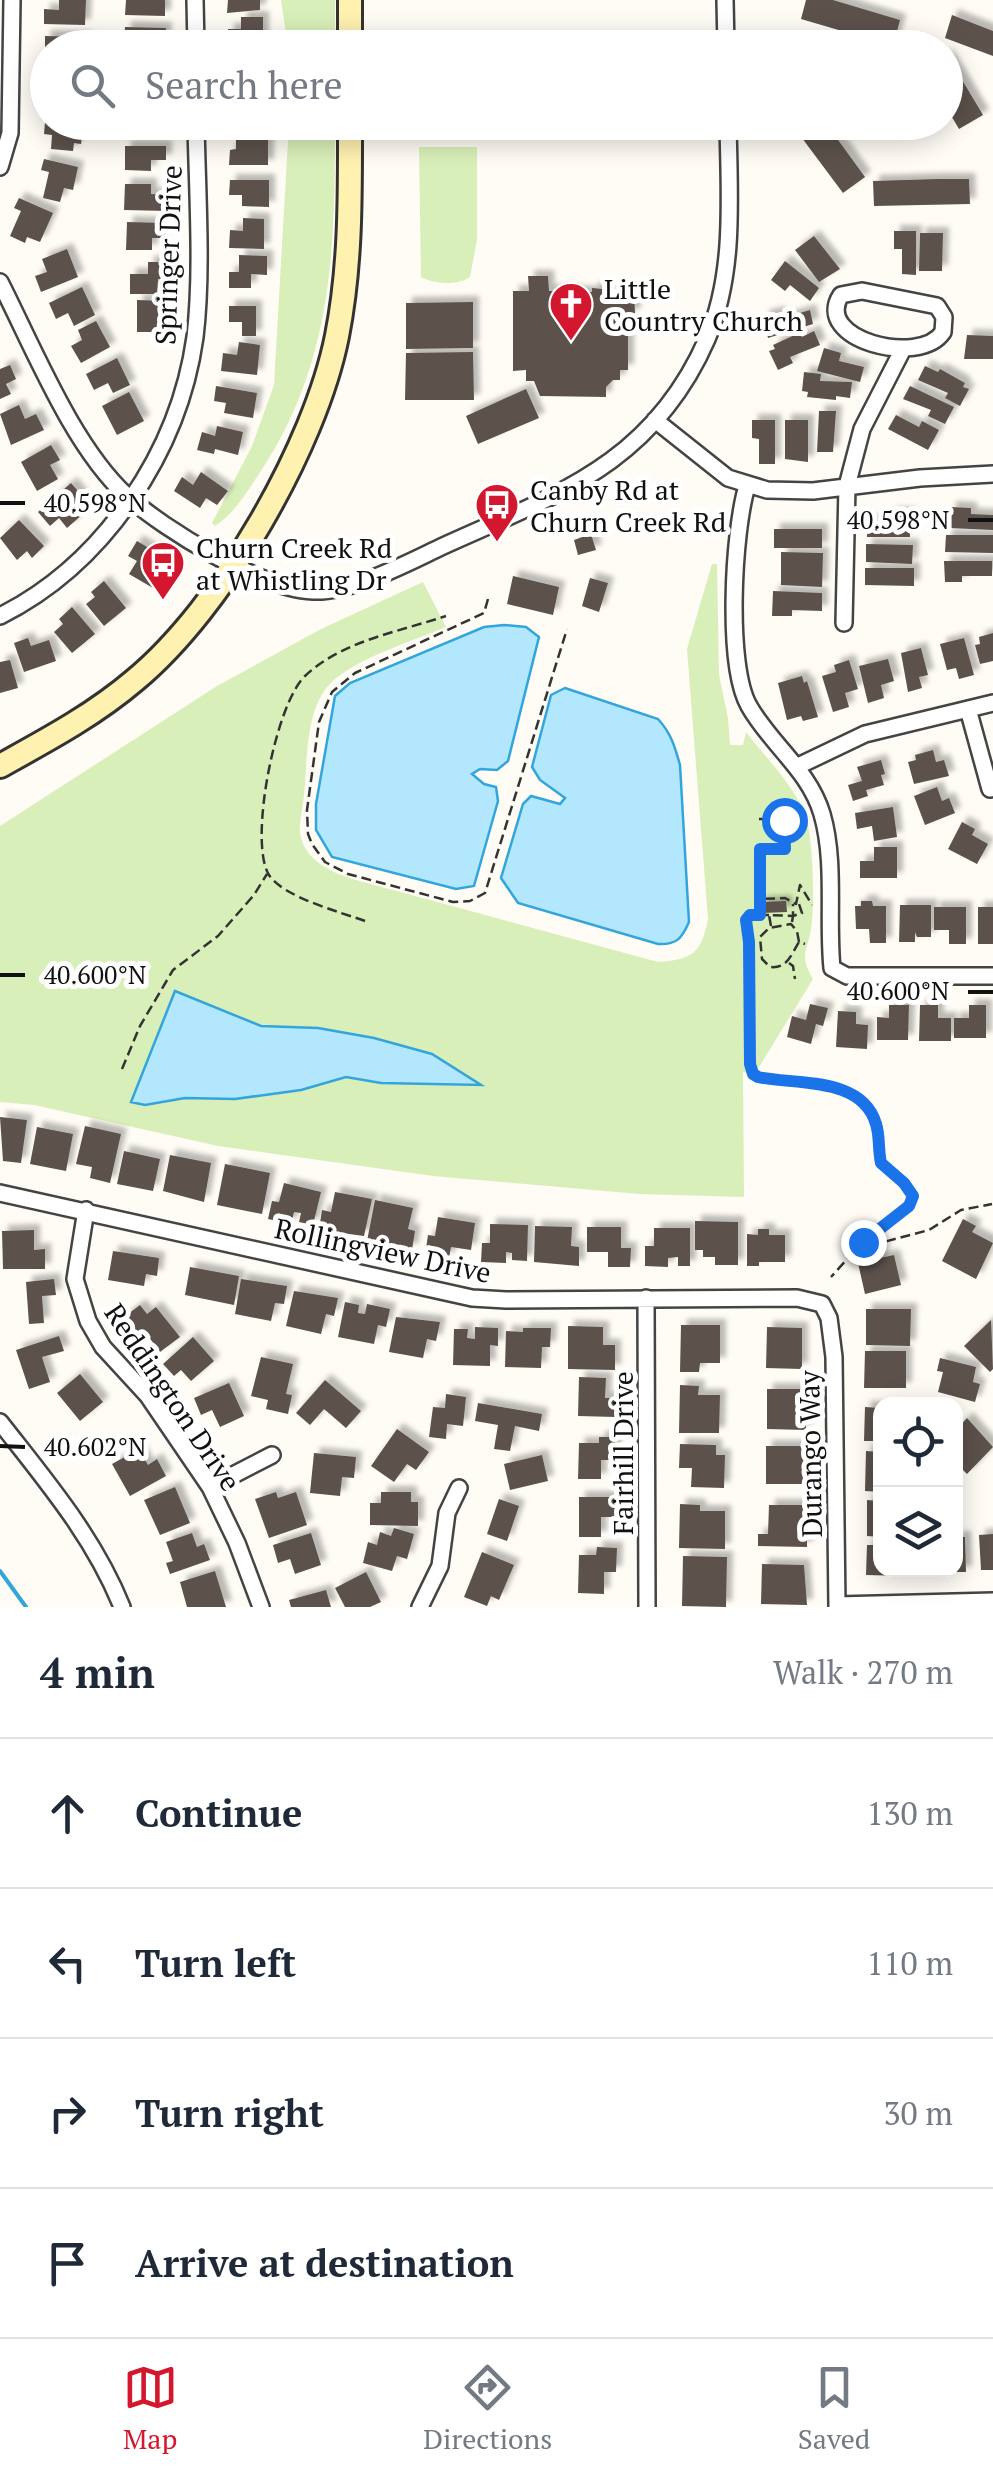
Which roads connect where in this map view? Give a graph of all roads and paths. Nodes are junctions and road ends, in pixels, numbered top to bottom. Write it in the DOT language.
graph roads {
  1 [pos="12,0"];
  2 [pos="195,0"];
  3 [pos="350,0"];
  4 [pos="725,0"];
  5 [pos="196,30"];
  6 [pos="350,30"];
  7 [pos="726,30"];
  8 [pos="196,140"];
  9 [pos="350,140"];
  10 [pos="728,140"];
  11 [pos="0,168"];
  12 [pos="0,282"];
  13 [pos="903,349"];
  14 [pos="655,420"];
  15 [pos="993,474"];
  16 [pos="747,486"];
  17 [pos="847,486"];
  18 [pos="130,499"];
  19 [pos="233,564"];
  20 [pos="488,599"];
  21 [pos="0,616"];
  22 [pos="446,616"];
  23 [pos="844,623"];
  24 [pos="567,629"];
  25 [pos="993,703"];
  26 [pos="968,710"];
  27 [pos="0,766"];
  28 [pos="796,766"];
  29 [pos="990,789"];
  30 [pos="759,820"];
  31 [pos="268,873"];
  32 [pos="760,900"];
  33 [pos="795,903"];
  34 [pos="812,905"];
  35 [pos="760,915"];
  36 [pos="769,915"];
  37 [pos="792,916"];
  38 [pos="365,921"];
  39 [pos="791,924"];
  40 [pos="772,928"];
  41 [pos="798,942"];
  42 [pos="805,944"];
  43 [pos="787,962"];
  44 [pos="993,976"];
  45 [pos="795,979"];
  46 [pos="122,1070"];
  47 [pos="0,1193"];
  48 [pos="992,1204"];
  49 [pos="86,1210"];
  50 [pos="855,1250"];
  51 [pos="831,1277"];
  52 [pos="646,1298"];
  53 [pos="822,1304"];
  54 [pos="0,1422"];
  55 [pos="272,1455"];
  56 [pos="210,1487"];
  57 [pos="459,1488"];
  58 [pos="993,1601"];
  59 [pos="837,1606"];
  60 [pos="122,1607"];
  61 [pos="261,1607"];
  62 [pos="420,1607"];
  63 [pos="647,1607"];
  1 -- 11 [label="street"];
  2 -- 5 [label="street"];
  3 -- 6 [label="main road"];
  4 -- 7 [label="street"];
  8 -- 18 [label="street, Springer Drive"];
  9 -- 19 [label="main road"];
  10 -- 14 [label="street"];
  12 -- 18 [label="street"];
  13 -- 13 [label="street"];
  13 -- 17 [label="street"];
  14 -- 16 [label="street"];
  14 -- 19 [label="street"];
  15 -- 17 [label="street"];
  16 -- 17 [label="street"];
  16 -- 28 [label="street"];
  17 -- 23 [label="street"];
  18 -- 19 [label="street"];
  18 -- 21 [label="street, Springer Drive"];
  19 -- 27 [label="main road"];
  20 -- 24 [label="path"];
  22 -- 31 [label="path"];
  25 -- 26 [label="street"];
  26 -- 28 [label="street"];
  26 -- 29 [label="street"];
  28 -- 44 [label="street"];
  30 -- 32 [label="path"];
  31 -- 38 [label="path"];
  31 -- 46 [label="path"];
  32 -- 33 [label="path"];
  32 -- 35 [label="path"];
  33 -- 34 [label="path"];
  33 -- 37 [label="path"];
  33 -- 37 [label="path"];
  35 -- 36 [label="path"];
  35 -- 50 [label="path"];
  36 -- 37 [label="path"];
  36 -- 40 [label="path"];
  37 -- 39 [label="path"];
  39 -- 40 [label="path"];
  39 -- 41 [label="path"];
  40 -- 43 [label="path"];
  41 -- 42 [label="path"];
  41 -- 43 [label="path"];
  43 -- 45 [label="path"];
  47 -- 49 [label="street, Rollingview Drive"];
  48 -- 50 [label="path"];
  49 -- 52 [label="street, Rollingview Drive"];
  49 -- 56 [label="street, Reddington Drive"];
  50 -- 51 [label="path"];
  52 -- 53 [label="street, Rollingview Drive"];
  52 -- 63 [label="street, Fairhill Drive"];
  53 -- 59 [label="street, Durango Way"];
  54 -- 60 [label="street"];
  55 -- 56 [label="street"];
  56 -- 61 [label="street, Reddington Drive"];
  57 -- 62 [label="street"];
  58 -- 59 [label="street"];
}
